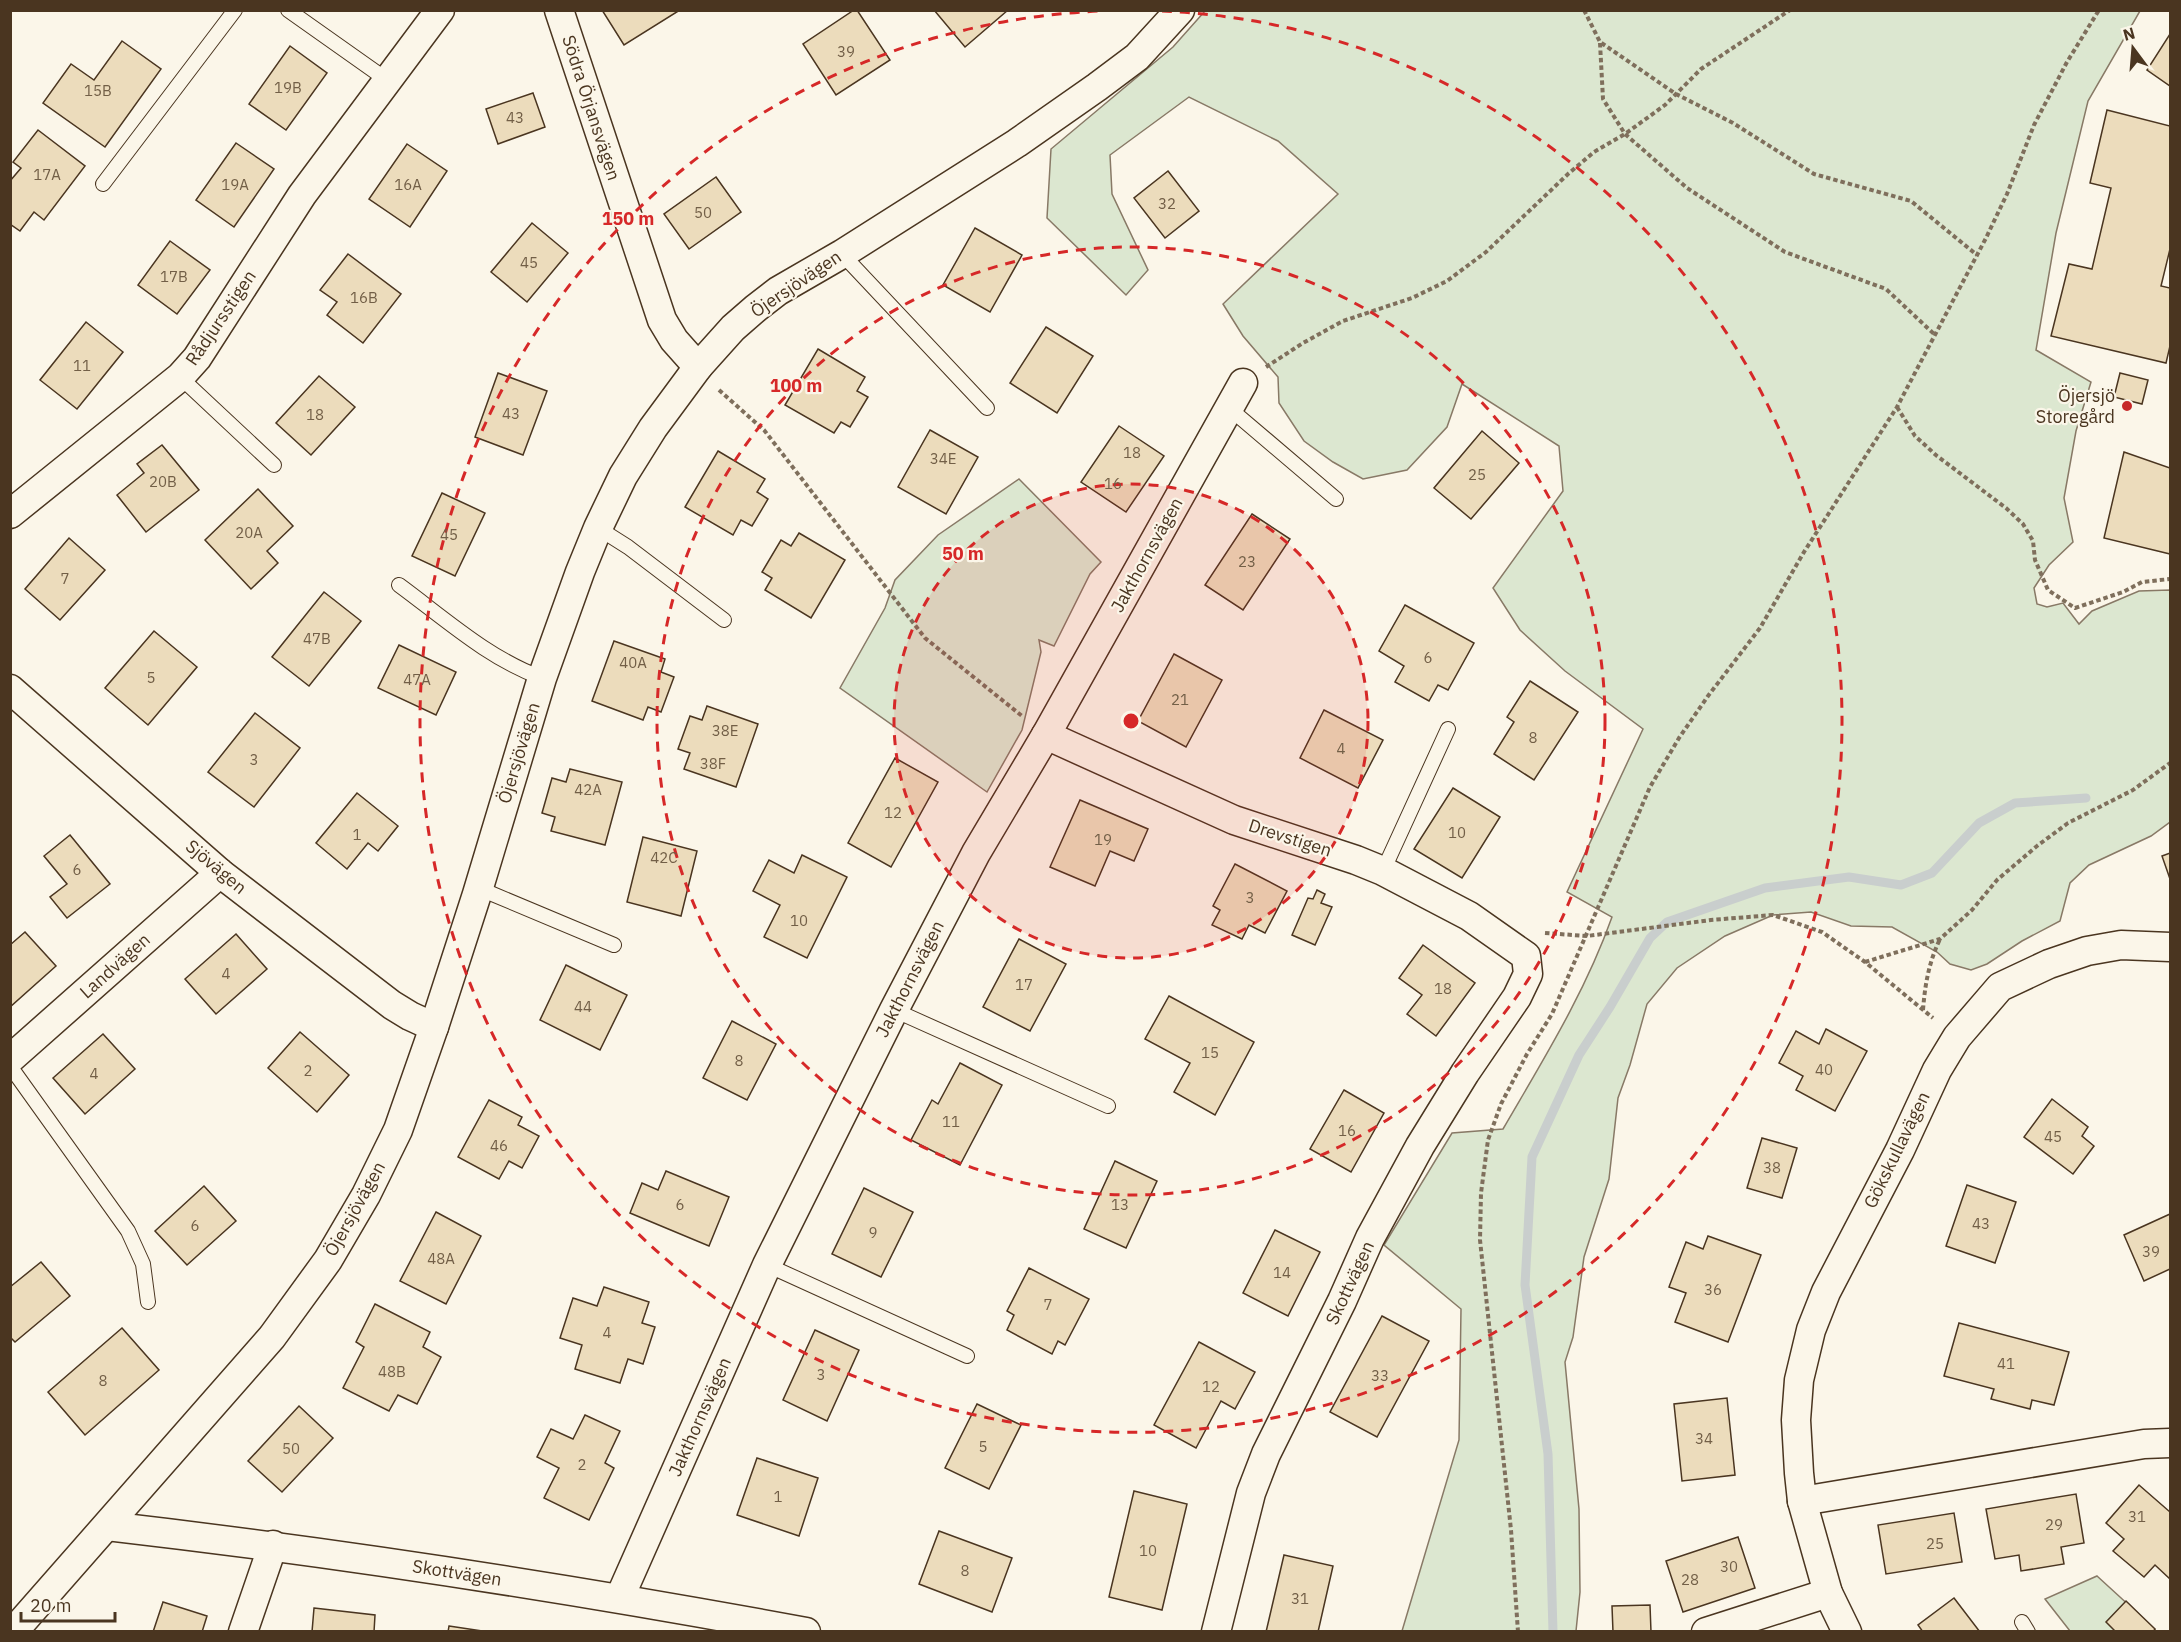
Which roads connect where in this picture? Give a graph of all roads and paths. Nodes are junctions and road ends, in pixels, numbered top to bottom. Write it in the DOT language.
graph roads {
  1 [pos="235,10"];
  2 [pos="288,10"];
  3 [pos="440,10"];
  4 [pos="559,10"];
  5 [pos="1180,10"];
  6 [pos="1584,10"];
  7 [pos="1790,10"];
  8 [pos="2099,10"];
  9 [pos="1600,42"];
  10 [pos="387,80"];
  11 [pos="1676,94"];
  12 [pos="1625,134"];
  13 [pos="103,184"];
  14 [pos="842,254"];
  15 [pos="1977,255"];
  16 [pos="1934,334"];
  17 [pos="698,367"];
  18 [pos="180,377"];
  19 [pos="1243,383"];
  20 [pos="1897,407"];
  21 [pos="987,408"];
  22 [pos="1229,408"];
  23 [pos="274,465"];
  24 [pos="1336,499"];
  25 [pos="10,514"];
  26 [pos="598,528"];
  27 [pos="2170,579"];
  28 [pos="399,585"];
  29 [pos="724,620"];
  30 [pos="542,678"];
  31 [pos="10,690"];
  32 [pos="1448,729"];
  33 [pos="1046,735"];
  34 [pos="2170,764"];
  35 [pos="1383,872"];
  36 [pos="220,873"];
  37 [pos="477,894"];
  38 [pos="1544,932"];
  39 [pos="1587,936"];
  40 [pos="1940,939"];
  41 [pos="614,945"];
  42 [pos="2170,947"];
  43 [pos="1526,956"];
  44 [pos="1865,962"];
  45 [pos="894,1010"];
  46 [pos="434,1027"];
  47 [pos="10,1059"];
  48 [pos="10,1066"];
  49 [pos="1108,1106"];
  50 [pos="766,1265"];
  51 [pos="148,1302"];
  52 [pos="967,1356"];
  53 [pos="2170,1443"];
  54 [pos="1802,1501"];
  55 [pos="107,1526"];
  56 [pos="273,1545"];
  57 [pos="1828,1593"];
  58 [pos="620,1597"];
  59 [pos="13,1632"];
  60 [pos="243,1632"];
  61 [pos="806,1632"];
  62 [pos="1216,1632"];
  63 [pos="1518,1632"];
  64 [pos="1706,1632"];
  65 [pos="1847,1632"];
  1 -- 13 [label="lane"];
  2 -- 10 [label="lane"];
  3 -- 10 [label="street, Rådjursstigen"];
  4 -- 17 [label="street, Södra Örjansvägen"];
  5 -- 14 [label="street, Öjersjövägen"];
  6 -- 9 [label="path"];
  7 -- 11 [label="path"];
  8 -- 15 [label="path"];
  9 -- 11 [label="path"];
  9 -- 12 [label="path"];
  10 -- 18 [label="street, Rådjursstigen"];
  11 -- 12 [label="path"];
  11 -- 15 [label="path"];
  12 -- 16 [label="path"];
  12 -- 19 [label="path"];
  14 -- 17 [label="street, Öjersjövägen"];
  14 -- 21 [label="lane"];
  15 -- 16 [label="path"];
  16 -- 20 [label="path"];
  17 -- 26 [label="street, Öjersjövägen"];
  17 -- 33 [label="path"];
  18 -- 23 [label="lane"];
  18 -- 25 [label="street, Rådjursstigen"];
  19 -- 22 [label="street, Jakthornsvägen"];
  20 -- 27 [label="path"];
  20 -- 39 [label="path"];
  22 -- 24 [label="lane"];
  22 -- 33 [label="street, Jakthornsvägen"];
  26 -- 29 [label="lane"];
  26 -- 30 [label="street, Öjersjövägen"];
  28 -- 30 [label="lane"];
  30 -- 37 [label="street, Öjersjövägen"];
  31 -- 36 [label="street, Sjövägen"];
  32 -- 35 [label="lane"];
  33 -- 35 [label="street, Drevstigen"];
  33 -- 45 [label="street, Jakthornsvägen"];
  34 -- 40 [label="path"];
  35 -- 43 [label="street, Drevstigen"];
  36 -- 46 [label="street, Sjövägen"];
  36 -- 47 [label="street, Landvägen"];
  37 -- 41 [label="lane"];
  37 -- 46 [label="street, Öjersjövägen"];
  38 -- 39 [label="path"];
  39 -- 44 [label="path"];
  39 -- 63 [label="path"];
  40 -- 44 [label="path"];
  40 -- 44 [label="path"];
  42 -- 54 [label="street, Gökskullavägen"];
  43 -- 62 [label="street, Skottvägen"];
  45 -- 49 [label="lane"];
  45 -- 50 [label="street, Jakthornsvägen"];
  46 -- 55 [label="street, Öjersjövägen"];
  48 -- 51 [label="lane"];
  50 -- 52 [label="lane"];
  50 -- 58 [label="street, Jakthornsvägen"];
  53 -- 54 [label="street"];
  54 -- 57 [label="street, Gökskullavägen"];
  55 -- 56 [label="street, Skottvägen"];
  55 -- 59 [label="street, Öjersjövägen"];
  56 -- 58 [label="street, Skottvägen"];
  56 -- 60 [label="street"];
  57 -- 64 [label="street"];
  57 -- 65 [label="street, Gökskullavägen"];
  58 -- 61 [label="street, Skottvägen"];
}
